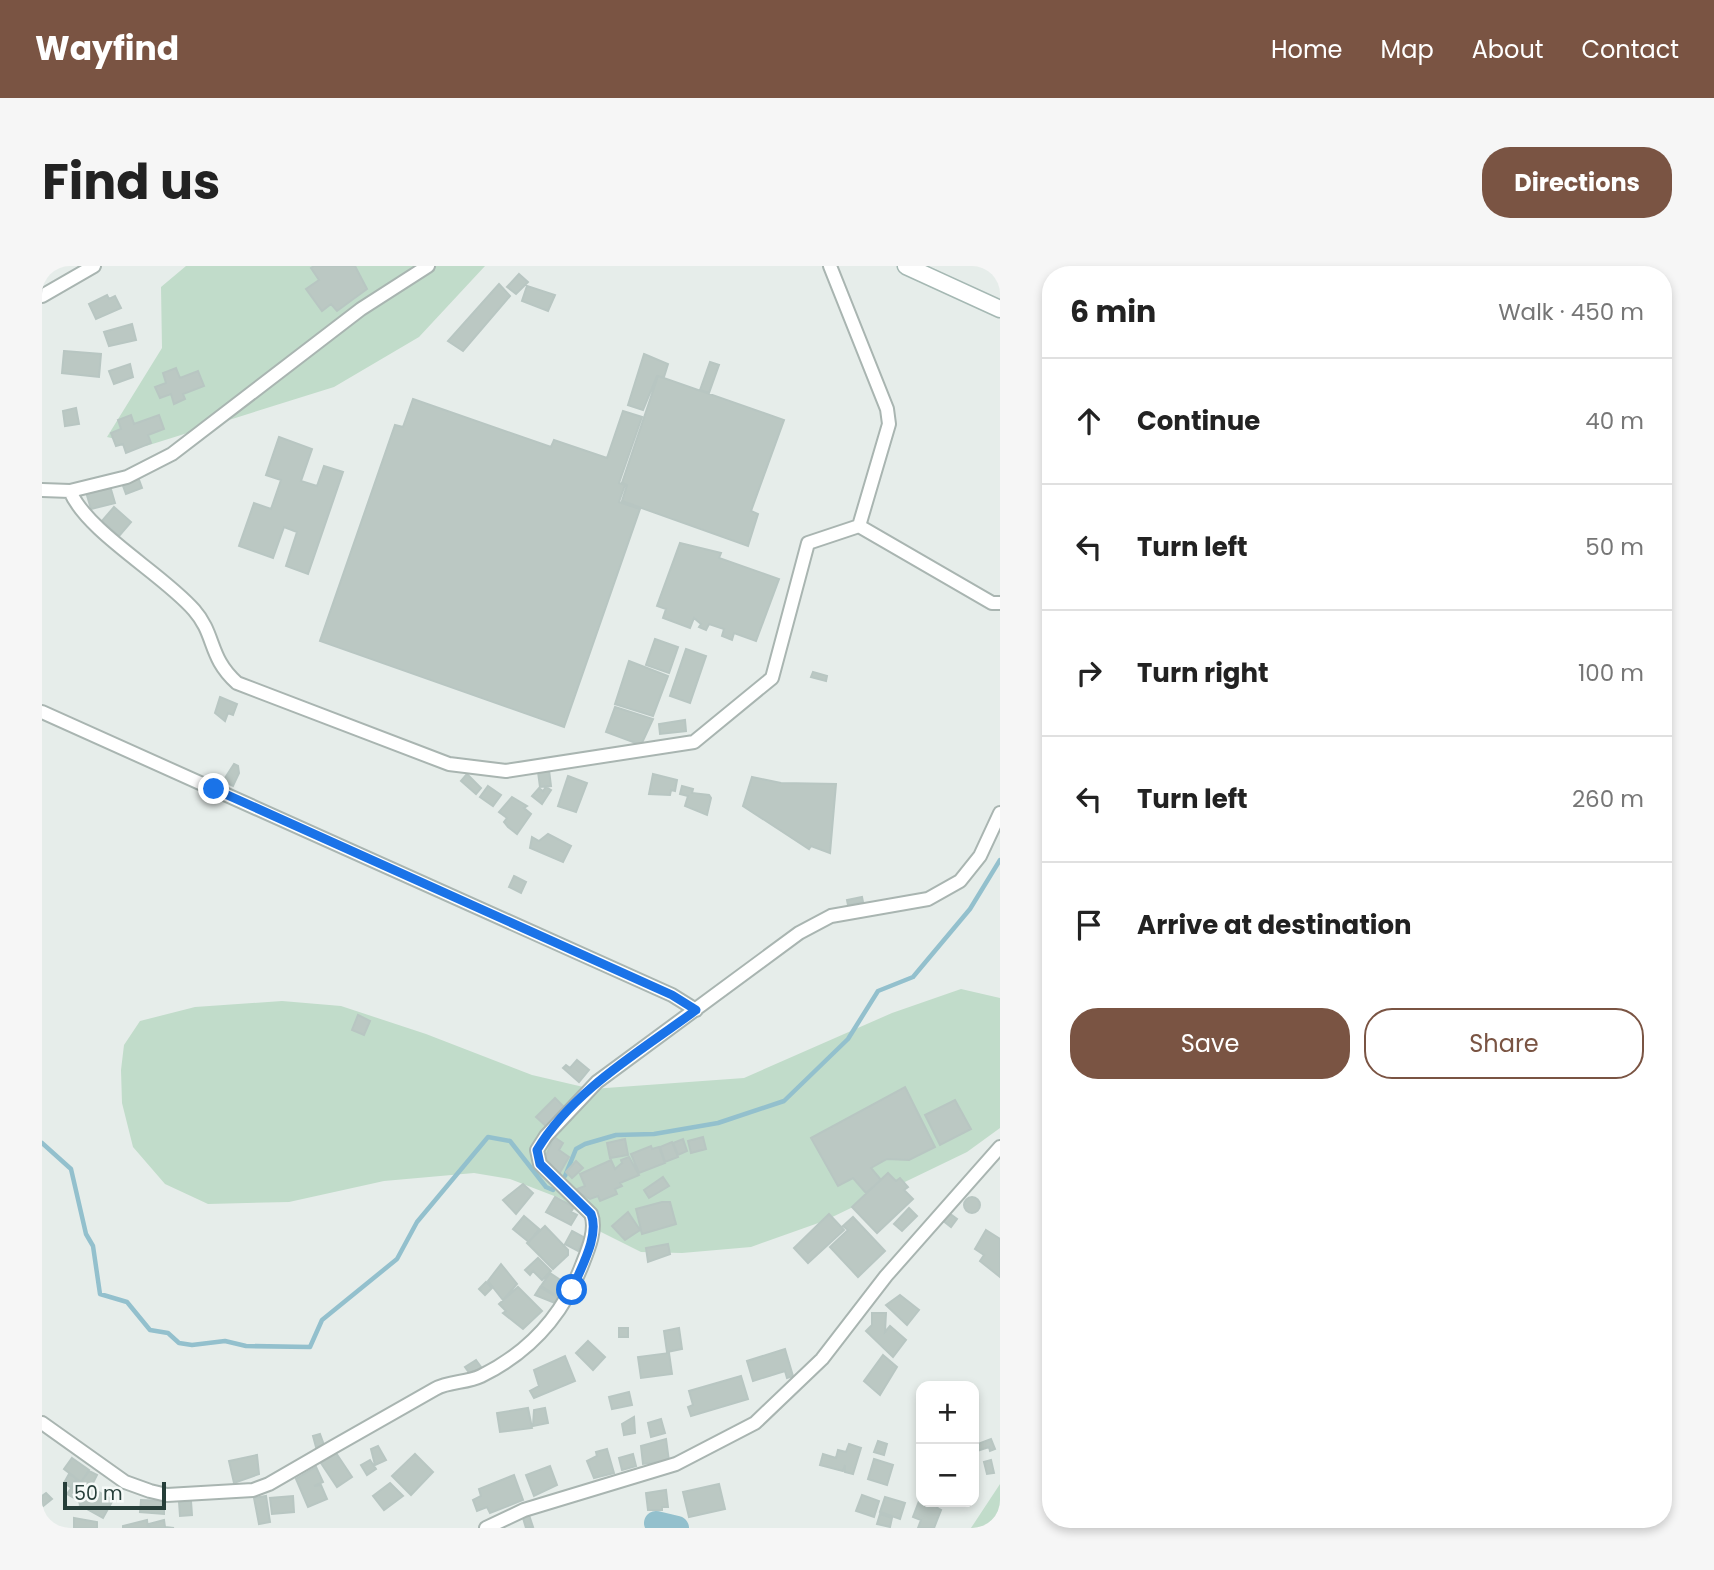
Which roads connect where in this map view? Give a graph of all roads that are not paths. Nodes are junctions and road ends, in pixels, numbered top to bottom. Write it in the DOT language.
graph roads {
  1 [pos="94,266"];
  2 [pos="428,266"];
  3 [pos="830,266"];
  4 [pos="906,266"];
  5 [pos="42,296"];
  6 [pos="1000,309"];
  7 [pos="42,491"];
  8 [pos="69,491"];
  9 [pos="859,526"];
  10 [pos="1000,603"];
  11 [pos="42,712"];
  12 [pos="1000,813"];
  13 [pos="696,1010"];
  14 [pos="1000,1147"];
  15 [pos="42,1423"];
  16 [pos="486,1528"];
  1 -- 5 [label="street"];
  2 -- 8 [label="street"];
  3 -- 9 [label="street"];
  4 -- 6 [label="street"];
  7 -- 8 [label="street"];
  8 -- 9 [label="street"];
  9 -- 10 [label="street"];
  11 -- 13 [label="street"];
  12 -- 13 [label="street"];
  13 -- 15 [label="street"];
  14 -- 16 [label="street"];
}
